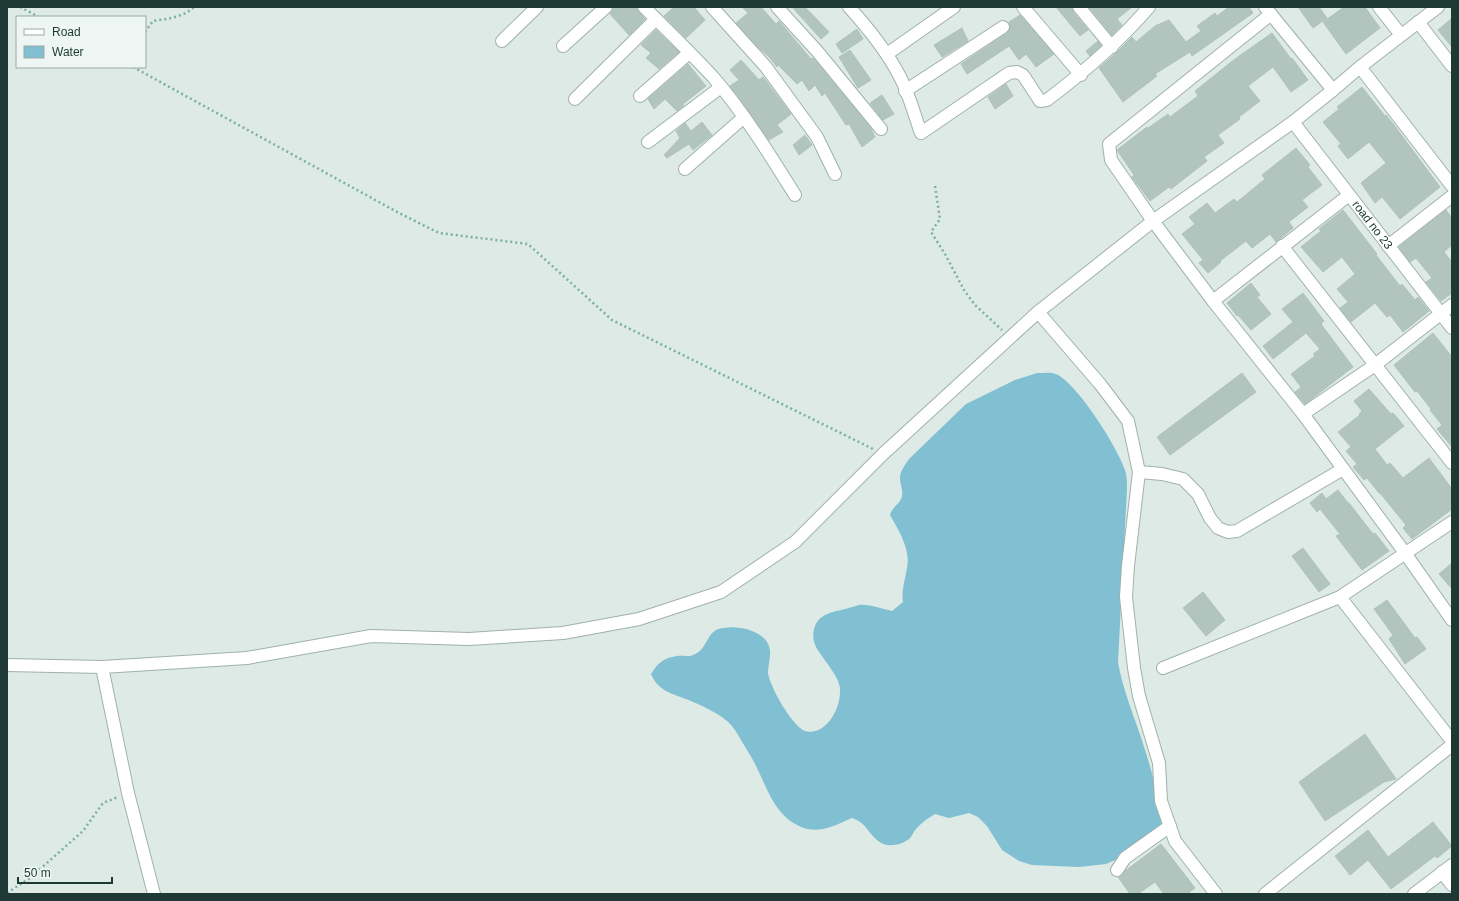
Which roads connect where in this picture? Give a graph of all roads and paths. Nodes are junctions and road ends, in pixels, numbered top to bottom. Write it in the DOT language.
graph roads {
  1 [pos="20,7"];
  2 [pos="194,7"];
  3 [pos="537,7"];
  4 [pos="606,7"];
  5 [pos="644,7"];
  6 [pos="712,7"];
  7 [pos="778,7"];
  8 [pos="849,7"];
  9 [pos="954,7"];
  10 [pos="1023,7"];
  11 [pos="1079,7"];
  12 [pos="1380,7"];
  13 [pos="1438,7"];
  14 [pos="1144,9"];
  15 [pos="1268,11"];
  16 [pos="37,16"];
  17 [pos="656,19"];
  18 [pos="1418,22"];
  19 [pos="1003,27"];
  20 [pos="146,31"];
  21 [pos="1401,35"];
  22 [pos="502,41"];
  23 [pos="563,46"];
  24 [pos="1112,47"];
  25 [pos="689,53"];
  26 [pos="887,54"];
  27 [pos="1452,66"];
  28 [pos="1360,67"];
  29 [pos="135,68"];
  30 [pos="1081,74"];
  31 [pos="720,87"];
  32 [pos="1333,90"];
  33 [pos="905,91"];
  34 [pos="640,96"];
  35 [pos="575,98"];
  36 [pos="744,118"];
  37 [pos="1293,122"];
  38 [pos="881,129"];
  39 [pos="648,142"];
  40 [pos="685,169"];
  41 [pos="835,174"];
  42 [pos="935,186"];
  43 [pos="1452,186"];
  44 [pos="795,195"];
  45 [pos="1349,195"];
  46 [pos="1452,196"];
  47 [pos="1153,221"];
  48 [pos="1282,246"];
  49 [pos="1388,246"];
  50 [pos="1213,301"];
  51 [pos="1452,305"];
  52 [pos="1038,312"];
  53 [pos="1441,314"];
  54 [pos="1452,328"];
  55 [pos="1010,337"];
  56 [pos="1375,366"];
  57 [pos="1303,414"];
  58 [pos="883,454"];
  59 [pos="1452,463"];
  60 [pos="1344,469"];
  61 [pos="1138,472"];
  62 [pos="1452,522"];
  63 [pos="1406,553"];
  64 [pos="1340,597"];
  65 [pos="1452,620"];
  66 [pos="7,665"];
  67 [pos="102,667"];
  68 [pos="1163,668"];
  69 [pos="1452,741"];
  70 [pos="1452,745"];
  71 [pos="128,793"];
  72 [pos="1170,826"];
  73 [pos="1447,869"];
  74 [pos="1118,870"];
  75 [pos="1452,885"];
  76 [pos="7,893"];
  77 [pos="154,894"];
  78 [pos="1216,894"];
  79 [pos="1265,894"];
  80 [pos="1414,894"];
  1 -- 16 [label="path"];
  2 -- 20 [label="path"];
  3 -- 22 [label="street"];
  4 -- 23 [label="street"];
  5 -- 17 [label="street"];
  6 -- 41 [label="street"];
  7 -- 38 [label="street"];
  8 -- 26 [label="street"];
  9 -- 26 [label="street"];
  10 -- 30 [label="street"];
  11 -- 24 [label="street"];
  12 -- 21 [label="street"];
  13 -- 18 [label="street"];
  14 -- 24 [label="street"];
  15 -- 32 [label="street"];
  15 -- 47 [label="street"];
  17 -- 25 [label="street"];
  17 -- 35 [label="street"];
  18 -- 21 [label="street"];
  18 -- 27 [label="street"];
  19 -- 33 [label="street"];
  21 -- 28 [label="street"];
  24 -- 30 [label="street"];
  25 -- 31 [label="street"];
  25 -- 34 [label="street"];
  26 -- 33 [label="street"];
  28 -- 32 [label="street"];
  28 -- 43 [label="street"];
  29 -- 58 [label="path"];
  30 -- 33 [label="street"];
  31 -- 36 [label="street"];
  31 -- 39 [label="street"];
  32 -- 37 [label="street"];
  36 -- 40 [label="street"];
  36 -- 44 [label="street"];
  37 -- 45 [label="street, road no 23"];
  37 -- 47 [label="street"];
  42 -- 55 [label="path"];
  45 -- 48 [label="street"];
  45 -- 49 [label="street, road no 23"];
  46 -- 49 [label="street"];
  47 -- 50 [label="street"];
  47 -- 52 [label="street"];
  48 -- 50 [label="street"];
  48 -- 56 [label="street"];
  49 -- 53 [label="street, road no 23"];
  50 -- 57 [label="street"];
  51 -- 53 [label="street"];
  52 -- 55 [label="street"];
  52 -- 61 [label="street"];
  53 -- 54 [label="street, road no 23"];
  53 -- 56 [label="street"];
  55 -- 58 [label="street"];
  56 -- 57 [label="street"];
  56 -- 59 [label="street"];
  57 -- 60 [label="street"];
  58 -- 67 [label="street"];
  60 -- 61 [label="street"];
  60 -- 63 [label="street"];
  61 -- 72 [label="street"];
  62 -- 63 [label="street"];
  63 -- 64 [label="street"];
  63 -- 65 [label="street"];
  64 -- 68 [label="street"];
  64 -- 69 [label="street"];
  66 -- 67 [label="street"];
  67 -- 71 [label="street"];
  70 -- 79 [label="street"];
  71 -- 76 [label="path"];
  71 -- 77 [label="street"];
  72 -- 74 [label="street"];
  72 -- 78 [label="street"];
  73 -- 75 [label="street"];
  73 -- 80 [label="street"];
}
